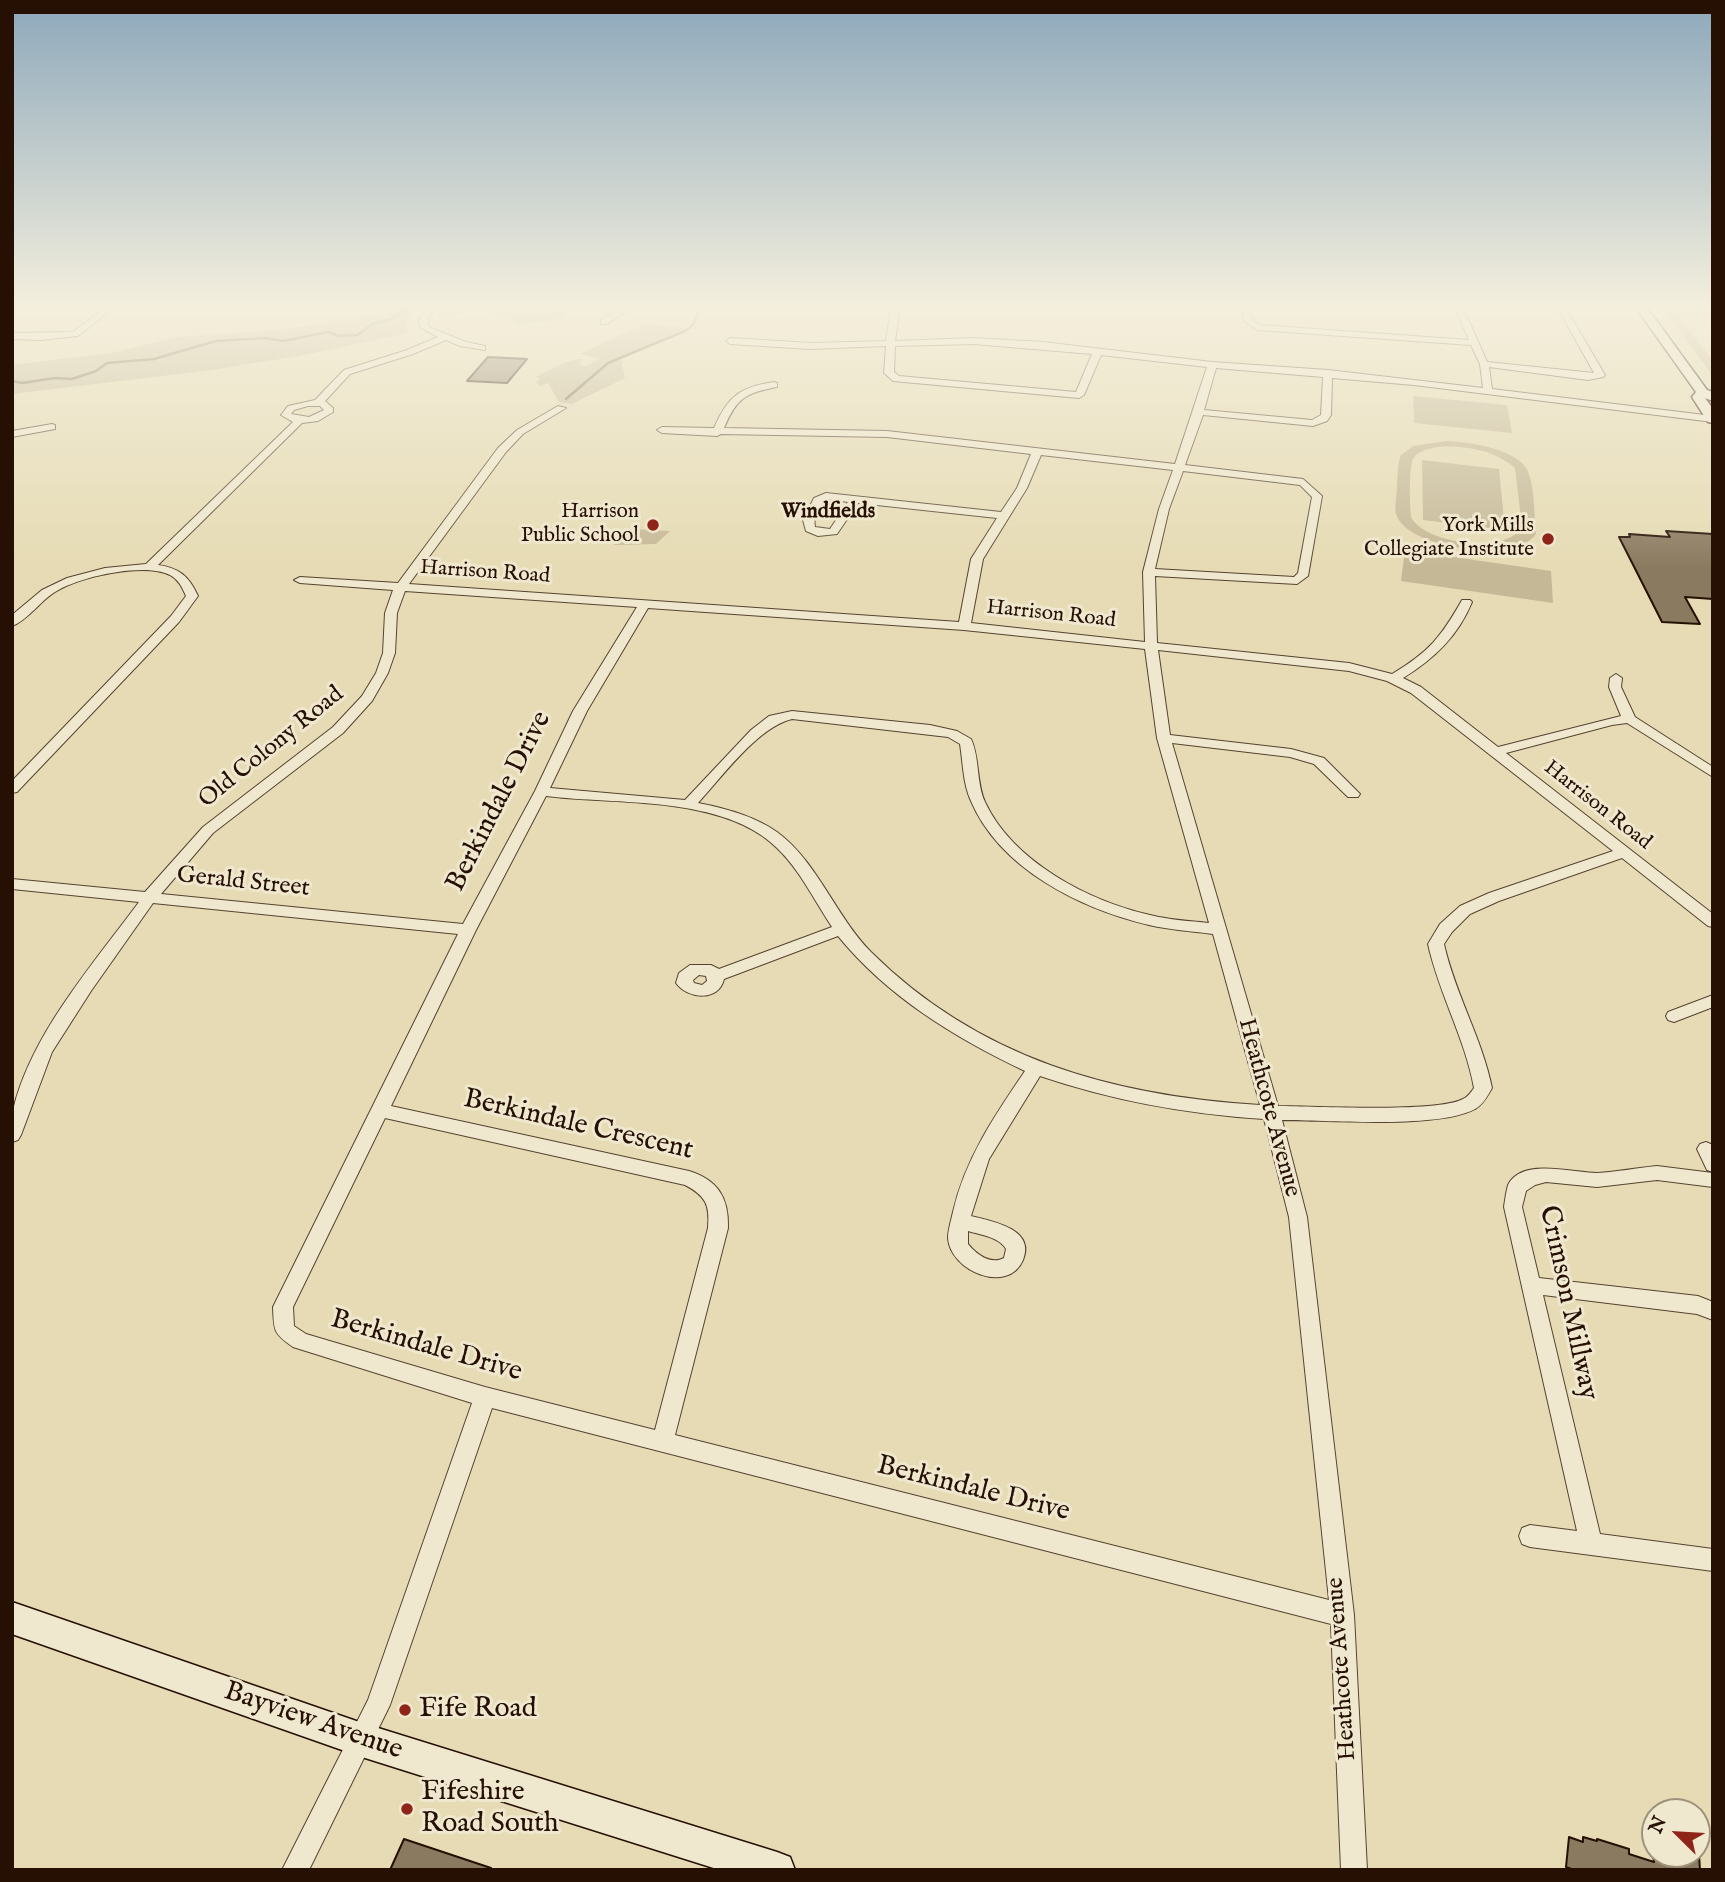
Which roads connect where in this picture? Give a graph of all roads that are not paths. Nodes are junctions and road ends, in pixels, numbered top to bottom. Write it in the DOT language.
graph roads {
  1 [pos="328,393"];
  2 [pos="745,393"];
  3 [pos="1054,393"];
  4 [pos="1080,393"];
  5 [pos="1204,393"];
  6 [pos="1327,393"];
  7 [pos="1496,393"];
  8 [pos="1708,395"];
  9 [pos="318,403"];
  10 [pos="561,408"];
  11 [pos="1199,412"];
  12 [pos="1713,419"];
  13 [pos="300,420"];
  14 [pos="52,427"];
  15 [pos="662,430"];
  16 [pos="717,433"];
  17 [pos="12,434"];
  18 [pos="1038,450"];
  19 [pos="1179,467"];
  20 [pos="856,498"];
  21 [pos="1004,516"];
  22 [pos="148,568"];
  23 [pos="1149,572"];
  24 [pos="300,580"];
  25 [pos="400,588"];
  26 [pos="1466,602"];
  27 [pos="644,605"];
  28 [pos="12,622"];
  29 [pos="964,626"];
  30 [pos="1151,647"];
  31 [pos="1395,677"];
  32 [pos="1616,678"];
  33 [pos="1629,719"];
  34 [pos="1164,738"];
  35 [pos="1495,752"];
  36 [pos="1713,774"];
  37 [pos="12,789"];
  38 [pos="542,791"];
  39 [pos="1353,794"];
  40 [pos="688,805"];
  41 [pos="1623,853"];
  42 [pos="12,884"];
  43 [pos="150,897"];
  44 [pos="1713,922"];
  45 [pos="841,929"];
  46 [pos="468,930"];
  47 [pos="1219,930"];
  48 [pos="716,976"];
  49 [pos="1713,1001"];
  50 [pos="1674,1016"];
  51 [pos="1035,1070"];
  52 [pos="380,1110"];
  53 [pos="1272,1114"];
  54 [pos="12,1135"];
  55 [pos="1713,1180"];
  56 [pos="960,1222"];
  57 [pos="1530,1285"];
  58 [pos="1713,1311"];
  59 [pos="485,1398"];
  60 [pos="663,1441"];
  61 [pos="1530,1536"];
  62 [pos="1591,1544"];
  63 [pos="1713,1560"];
  64 [pos="1342,1615"];
  65 [pos="12,1618"];
  66 [pos="362,1740"];
  67 [pos="755,1866"];
  68 [pos="295,1870"];
  69 [pos="1354,1870"];
  1 -- 9 [label="street"];
  2 -- 16 [label="street"];
  3 -- 4 [label="street"];
  5 -- 11 [label="street, Heathcote Avenue"];
  6 -- 11 [label="street"];
  7 -- 12 [label="street"];
  8 -- 12 [label="main road"];
  9 -- 13 [label="street"];
  9 -- 13 [label="street"];
  10 -- 25 [label="street, Old Colony Road"];
  11 -- 19 [label="street, Heathcote Avenue"];
  13 -- 22 [label="street"];
  14 -- 17 [label="street"];
  15 -- 16 [label="street"];
  16 -- 18 [label="street"];
  18 -- 19 [label="street"];
  18 -- 21 [label="street"];
  19 -- 23 [label="street, Heathcote Avenue"];
  19 -- 23 [label="street"];
  20 -- 20 [label="street"];
  20 -- 21 [label="street"];
  21 -- 29 [label="street"];
  22 -- 28 [label="street"];
  22 -- 37 [label="street"];
  23 -- 30 [label="street, Heathcote Avenue"];
  24 -- 25 [label="street, Harrison Road"];
  25 -- 27 [label="street, Harrison Road"];
  25 -- 43 [label="street, Old Colony Road"];
  26 -- 31 [label="street"];
  27 -- 29 [label="street, Harrison Road"];
  27 -- 38 [label="street, Berkindale Drive"];
  29 -- 30 [label="street, Harrison Road"];
  30 -- 31 [label="street, Harrison Road"];
  30 -- 34 [label="street, Heathcote Avenue"];
  31 -- 35 [label="street, Harrison Road"];
  32 -- 33 [label="street"];
  33 -- 35 [label="street"];
  33 -- 36 [label="street"];
  34 -- 39 [label="street"];
  34 -- 47 [label="street, Heathcote Avenue"];
  35 -- 41 [label="street, Harrison Road"];
  38 -- 40 [label="street"];
  38 -- 46 [label="street, Berkindale Drive"];
  40 -- 45 [label="street"];
  40 -- 47 [label="street"];
  41 -- 44 [label="street, Harrison Road"];
  41 -- 53 [label="street"];
  42 -- 43 [label="street, Gerald Street"];
  43 -- 46 [label="street, Gerald Street"];
  43 -- 54 [label="street, Old Colony Road"];
  45 -- 48 [label="street"];
  45 -- 51 [label="street"];
  46 -- 52 [label="street, Berkindale Drive"];
  47 -- 53 [label="street, Heathcote Avenue"];
  49 -- 50 [label="street"];
  51 -- 53 [label="street"];
  51 -- 56 [label="street"];
  52 -- 59 [label="street, Berkindale Drive"];
  52 -- 60 [label="street, Berkindale Crescent"];
  53 -- 64 [label="street, Heathcote Avenue"];
  55 -- 57 [label="street, Crimson Millway"];
  57 -- 58 [label="street"];
  57 -- 62 [label="street, Crimson Millway"];
  59 -- 60 [label="street, Berkindale Drive"];
  59 -- 66 [label="street"];
  60 -- 64 [label="street, Berkindale Drive"];
  61 -- 62 [label="street"];
  62 -- 63 [label="street"];
  64 -- 69 [label="street, Heathcote Avenue"];
  65 -- 66 [label="main road, Bayview Avenue"];
  66 -- 67 [label="main road, Bayview Avenue"];
  66 -- 68 [label="street"];
}
